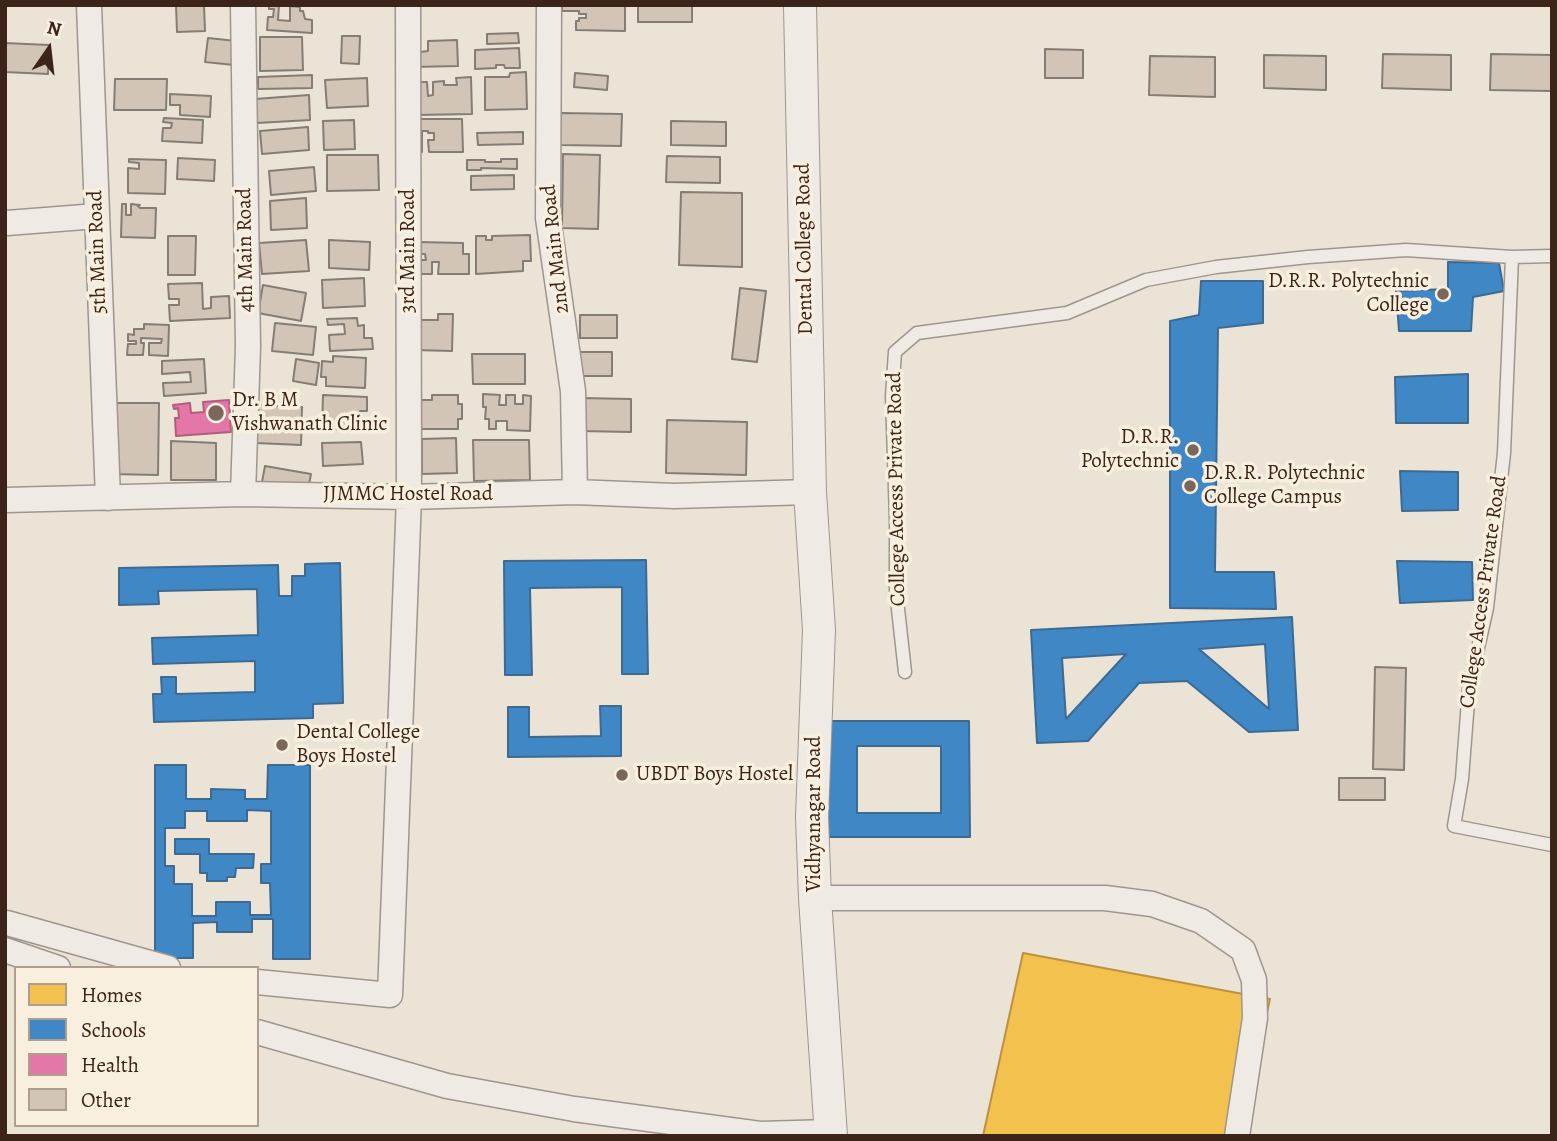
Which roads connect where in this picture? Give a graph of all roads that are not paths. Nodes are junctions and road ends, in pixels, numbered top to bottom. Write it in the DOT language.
graph roads {
  1 [pos="89,5"];
  2 [pos="243,5"];
  3 [pos="408,5"];
  4 [pos="549,5"];
  5 [pos="800,5"];
  6 [pos="97,216"];
  7 [pos="7,223"];
  8 [pos="1552,256"];
  9 [pos="1511,257"];
  10 [pos="575,492"];
  11 [pos="810,492"];
  12 [pos="243,494"];
  13 [pos="409,497"];
  14 [pos="108,498"];
  15 [pos="5,500"];
  16 [pos="905,672"];
  17 [pos="1552,845"];
  18 [pos="815,898"];
  19 [pos="8,922"];
  20 [pos="5,950"];
  21 [pos="52,966"];
  22 [pos="161,966"];
  23 [pos="259,982"];
  24 [pos="259,1033"];
  25 [pos="831,1134"];
  26 [pos="1237,1136"];
  1 -- 6 [label="street, 5th Main Road"];
  2 -- 12 [label="street, 4th Main Road"];
  3 -- 13 [label="street, 3rd Main Road"];
  4 -- 10 [label="street, 2nd Main Road"];
  5 -- 11 [label="street, Dental College Road"];
  6 -- 7 [label="street"];
  6 -- 14 [label="street, 5th Main Road"];
  8 -- 9 [label="lane, College Access Private Road"];
  9 -- 16 [label="lane, College Access Private Road"];
  9 -- 17 [label="lane, College Access Private Road"];
  10 -- 11 [label="street, JJMMC Hostel Road"];
  10 -- 13 [label="street, JJMMC Hostel Road"];
  11 -- 18 [label="street, Vidhyanagar Road"];
  12 -- 13 [label="street, JJMMC Hostel Road"];
  12 -- 14 [label="street, JJMMC Hostel Road"];
  13 -- 23 [label="street, 3rd Main Road"];
  14 -- 15 [label="street, JJMMC Hostel Road"];
  18 -- 25 [label="street, Vidhyanagar Road"];
  18 -- 26 [label="street"];
  19 -- 22 [label="street"];
  20 -- 21 [label="street"];
  24 -- 25 [label="street"];
}
